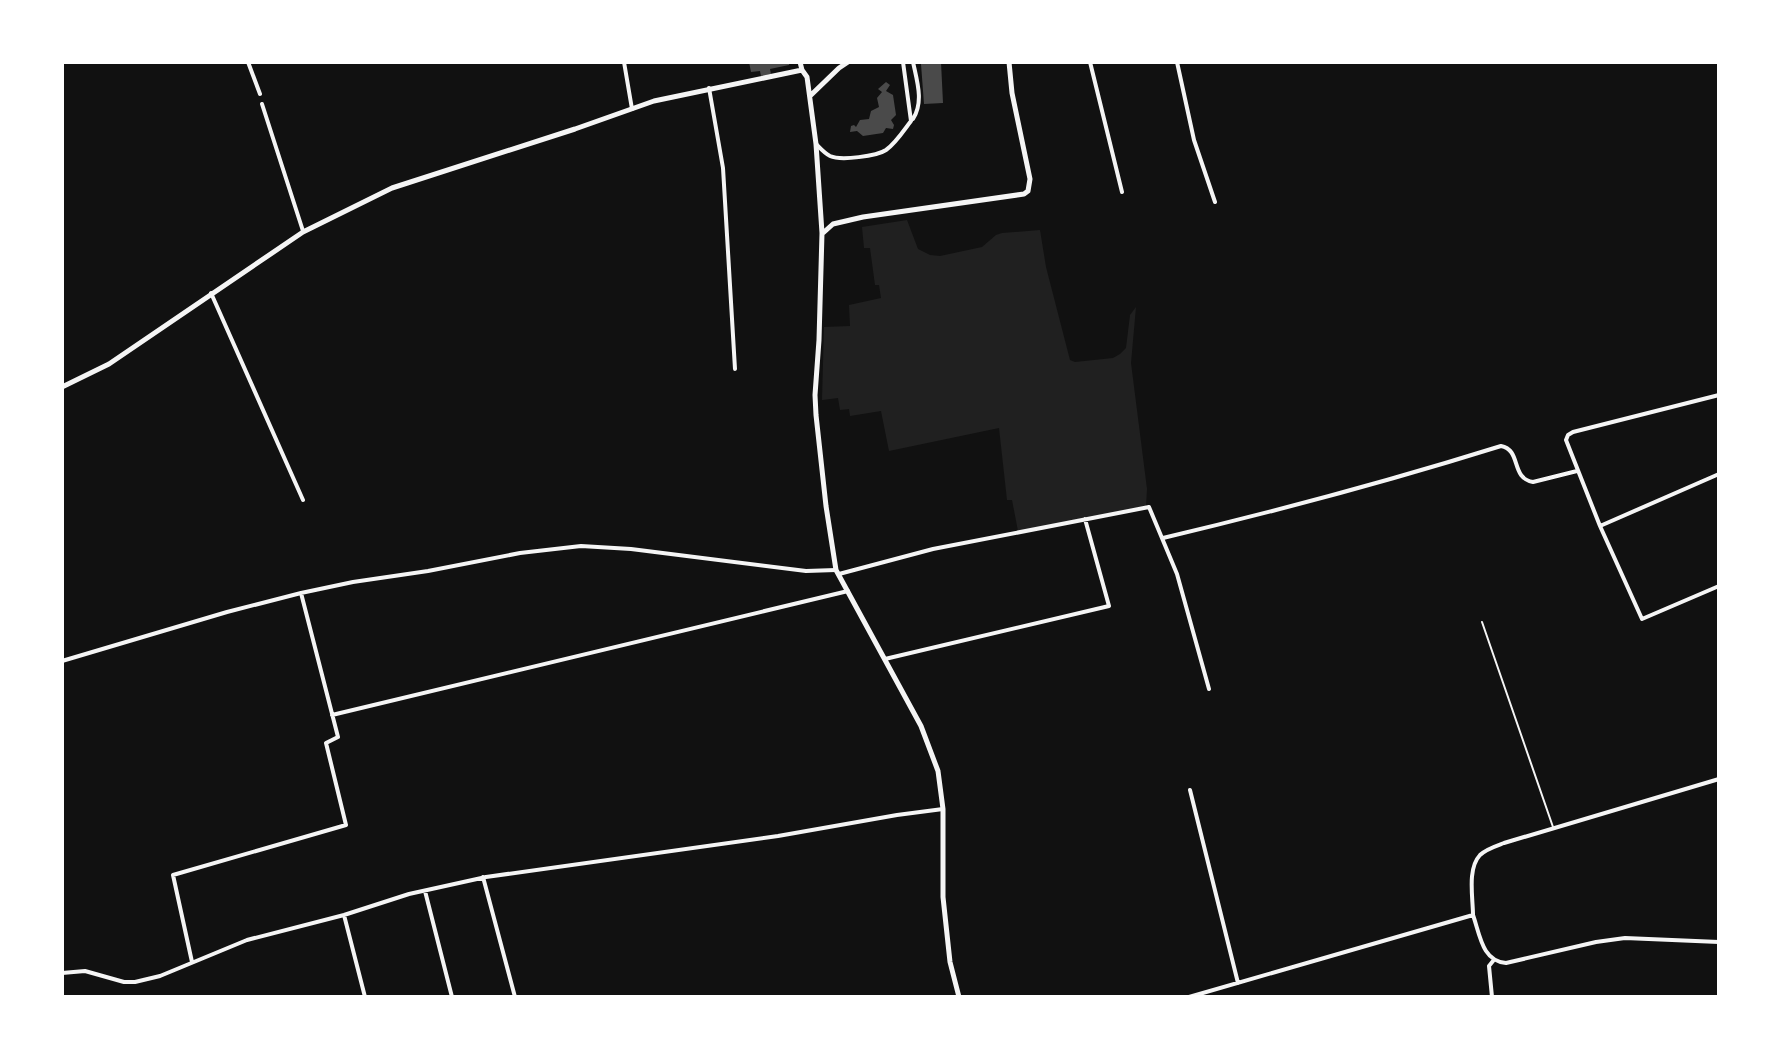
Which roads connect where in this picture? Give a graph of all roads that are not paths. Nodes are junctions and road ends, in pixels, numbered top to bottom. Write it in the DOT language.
graph roads {
  1 [pos="248,62"];
  2 [pos="624,62"];
  3 [pos="800,62"];
  4 [pos="848,62"];
  5 [pos="903,62"];
  6 [pos="913,62"];
  7 [pos="1009,62"];
  8 [pos="1090,62"];
  9 [pos="1177,62"];
  10 [pos="802,70"];
  11 [pos="709,88"];
  12 [pos="260,94"];
  13 [pos="810,97"];
  14 [pos="262,104"];
  15 [pos="632,109"];
  16 [pos="911,121"];
  17 [pos="816,144"];
  18 [pos="1122,192"];
  19 [pos="1215,202"];
  20 [pos="821,217"];
  21 [pos="833,224"];
  22 [pos="303,232"];
  23 [pos="822,233"];
  24 [pos="211,293"];
  25 [pos="735,369"];
  26 [pos="62,387"];
  27 [pos="1719,395"];
  28 [pos="1577,471"];
  29 [pos="1719,474"];
  30 [pos="303,500"];
  31 [pos="1085,519"];
  32 [pos="1600,526"];
  33 [pos="1162,538"];
  34 [pos="838,572"];
  35 [pos="1719,586"];
  36 [pos="848,591"];
  37 [pos="301,593"];
  38 [pos="1482,622"];
  39 [pos="885,659"];
  40 [pos="62,661"];
  41 [pos="1209,689"];
  42 [pos="332,715"];
  43 [pos="1719,779"];
  44 [pos="1190,790"];
  45 [pos="943,809"];
  46 [pos="1553,828"];
  47 [pos="483,877"];
  48 [pos="425,891"];
  49 [pos="344,915"];
  50 [pos="1473,915"];
  51 [pos="1719,942"];
  52 [pos="1493,960"];
  53 [pos="192,962"];
  54 [pos="62,973"];
  55 [pos="1238,983"];
  56 [pos="365,997"];
  57 [pos="452,997"];
  58 [pos="515,997"];
  59 [pos="959,997"];
  60 [pos="1189,997"];
  61 [pos="1492,997"];
  1 -- 12 [label="street"];
  2 -- 15 [label="street"];
  3 -- 10 [label="street"];
  4 -- 13 [label="street"];
  5 -- 16 [label="street"];
  6 -- 16 [label="street"];
  7 -- 21 [label="street"];
  8 -- 18 [label="street"];
  9 -- 19 [label="street"];
  10 -- 11 [label="street"];
  10 -- 13 [label="street"];
  11 -- 15 [label="street"];
  11 -- 25 [label="street"];
  13 -- 17 [label="street"];
  14 -- 22 [label="street"];
  15 -- 22 [label="street"];
  16 -- 17 [label="street"];
  17 -- 20 [label="street"];
  20 -- 21 [label="street"];
  20 -- 23 [label="street"];
  21 -- 23 [label="street"];
  22 -- 24 [label="street"];
  23 -- 34 [label="street"];
  24 -- 26 [label="street"];
  24 -- 30 [label="street"];
  27 -- 28 [label="street"];
  28 -- 32 [label="street"];
  28 -- 33 [label="street"];
  29 -- 32 [label="street"];
  31 -- 33 [label="street"];
  31 -- 34 [label="street"];
  31 -- 39 [label="street"];
  32 -- 35 [label="street"];
  33 -- 41 [label="street"];
  34 -- 36 [label="street"];
  34 -- 37 [label="street"];
  36 -- 39 [label="street"];
  36 -- 42 [label="street"];
  37 -- 40 [label="street"];
  37 -- 42 [label="street"];
  38 -- 46 [label="lane"];
  39 -- 45 [label="street"];
  42 -- 53 [label="street"];
  43 -- 46 [label="street"];
  44 -- 55 [label="street"];
  45 -- 47 [label="street"];
  45 -- 59 [label="street"];
  46 -- 50 [label="street"];
  47 -- 48 [label="street"];
  47 -- 58 [label="street"];
  48 -- 49 [label="street"];
  48 -- 57 [label="street"];
  49 -- 53 [label="street"];
  49 -- 56 [label="street"];
  50 -- 52 [label="street"];
  50 -- 55 [label="street"];
  51 -- 52 [label="street"];
  52 -- 61 [label="street"];
  53 -- 54 [label="street"];
  55 -- 60 [label="street"];
}
